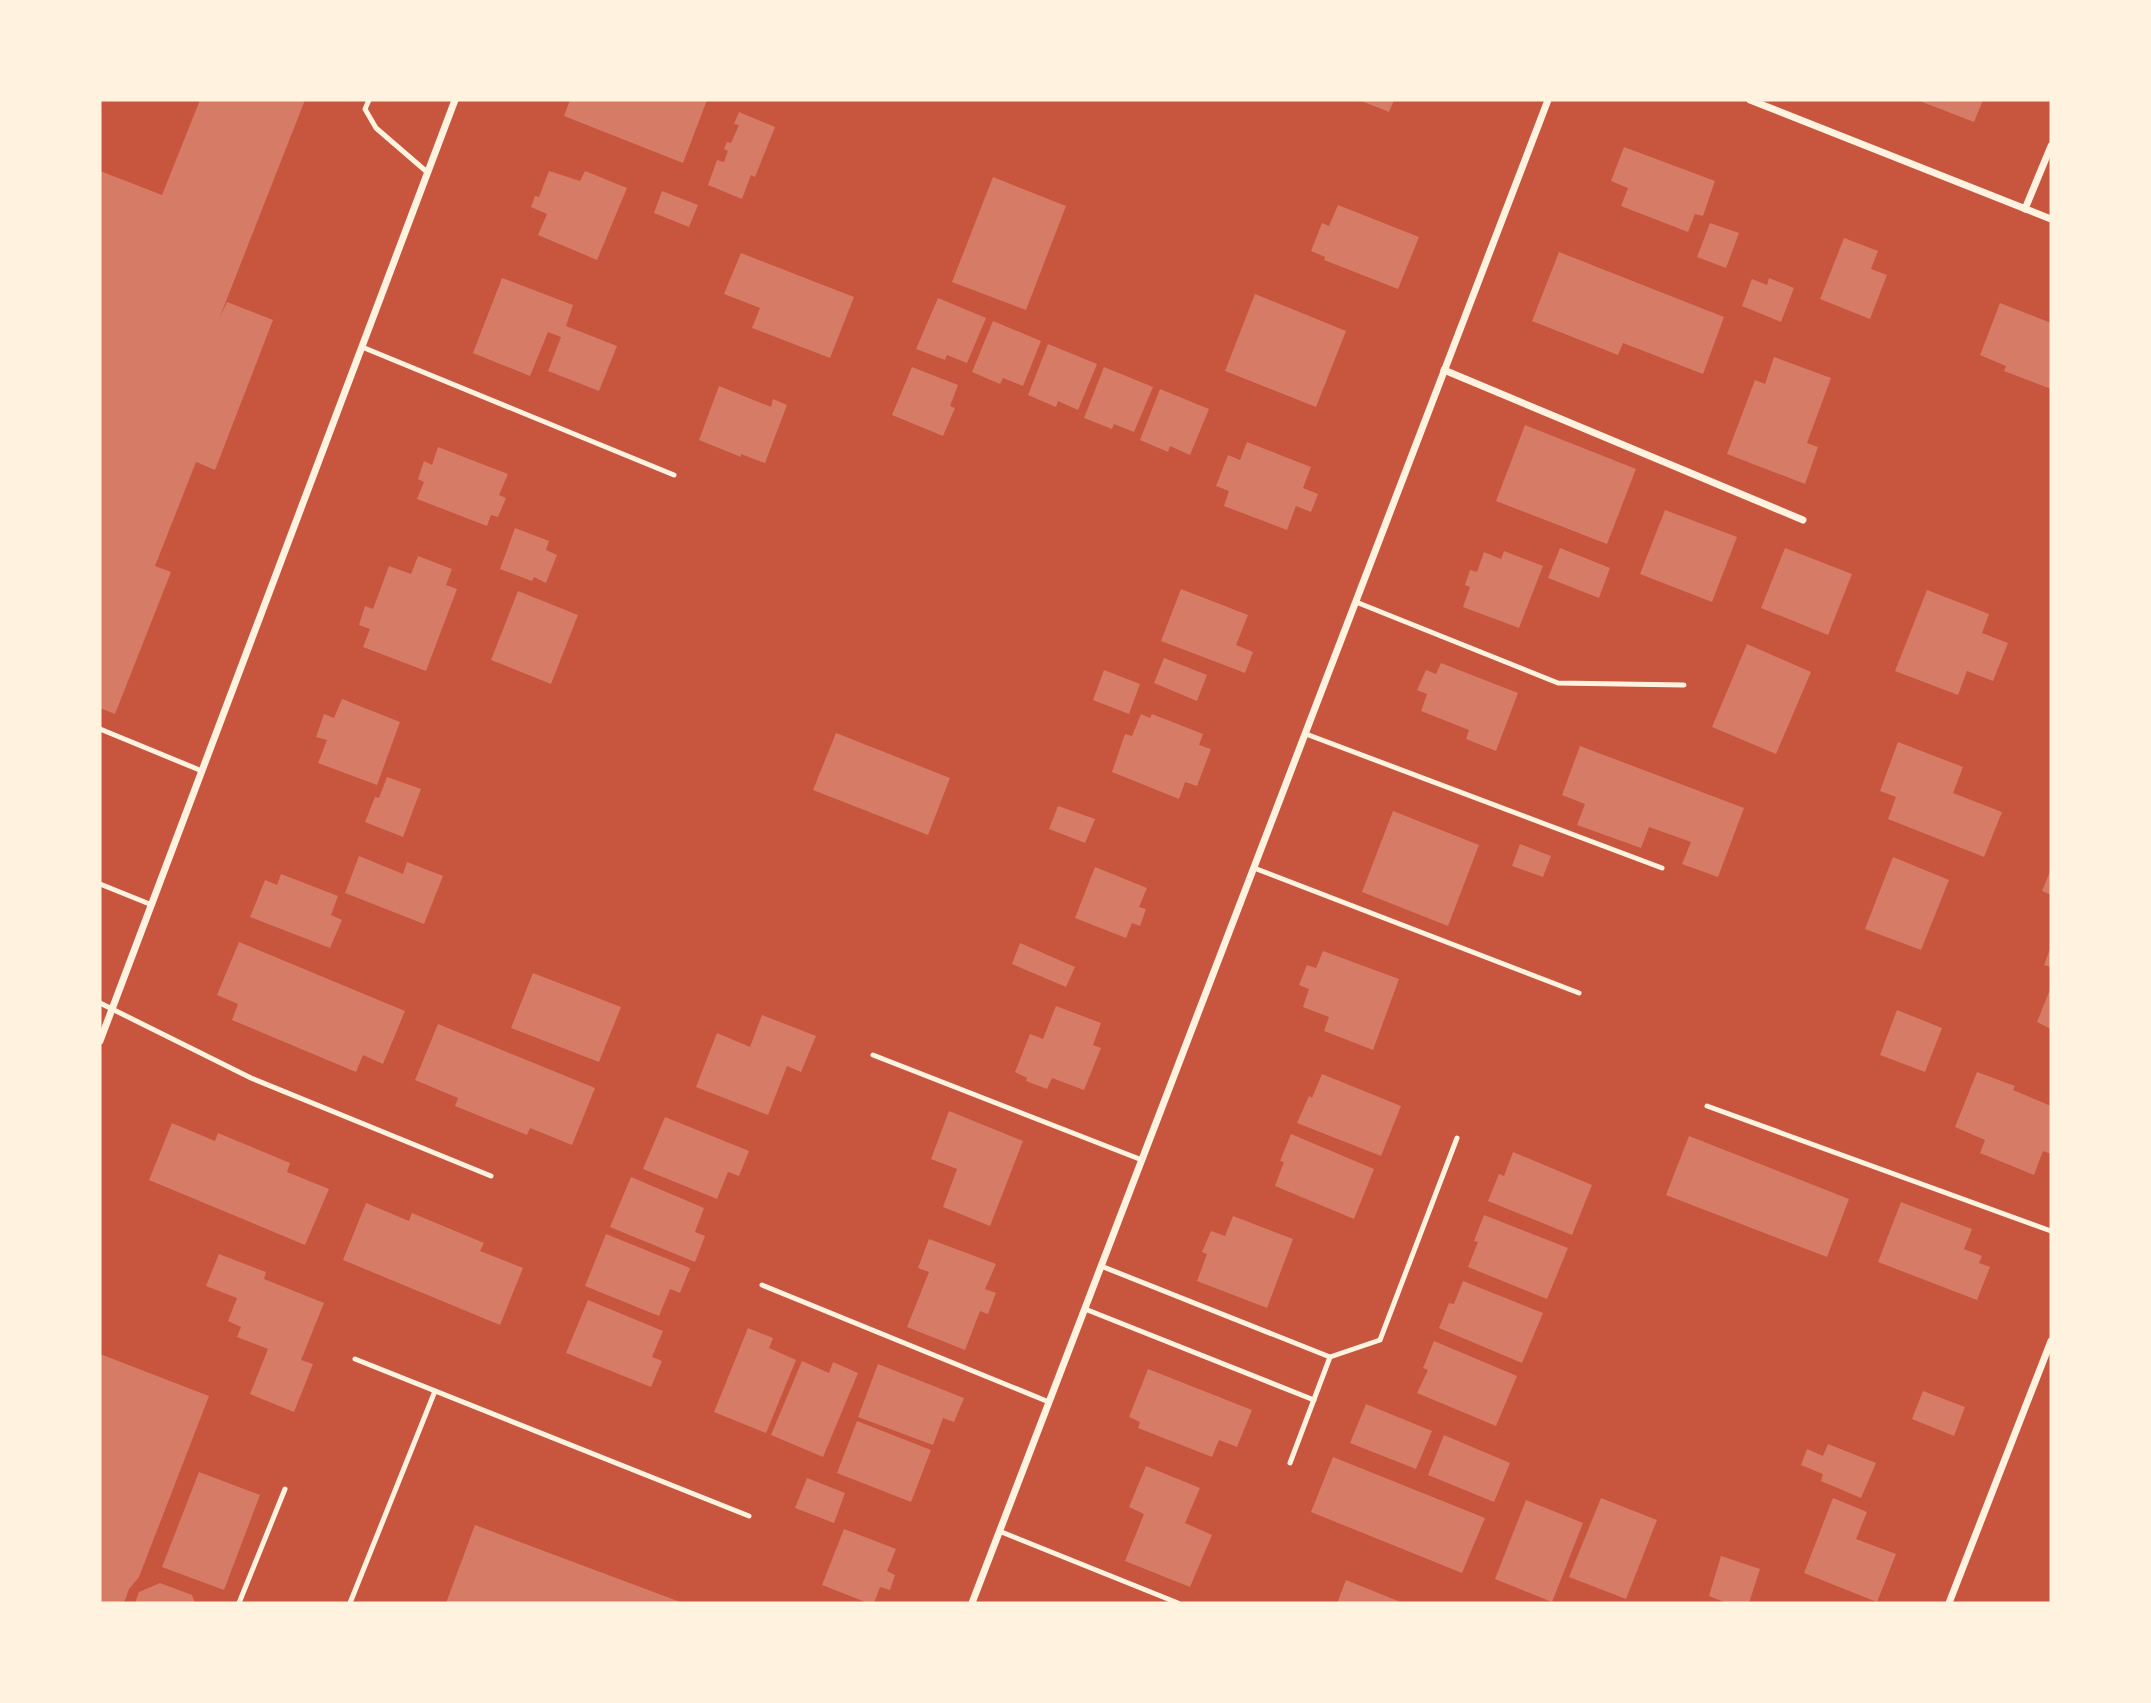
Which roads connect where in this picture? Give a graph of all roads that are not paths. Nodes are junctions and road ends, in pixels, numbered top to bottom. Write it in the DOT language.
graph roads {
  1 [pos="369,100"];
  2 [pos="455,100"];
  3 [pos="1548,100"];
  4 [pos="1749,100"];
  5 [pos="2051,146"];
  6 [pos="427,172"];
  7 [pos="2025,209"];
  8 [pos="2051,219"];
  9 [pos="362,347"];
  10 [pos="1444,370"];
  11 [pos="674,475"];
  12 [pos="1804,520"];
  13 [pos="1356,602"];
  14 [pos="1684,685"];
  15 [pos="100,729"];
  16 [pos="1306,734"];
  17 [pos="202,771"];
  18 [pos="1254,868"];
  19 [pos="1662,868"];
  20 [pos="100,884"];
  21 [pos="152,905"];
  22 [pos="1579,993"];
  23 [pos="100,1003"];
  24 [pos="112,1008"];
  25 [pos="100,1041"];
  26 [pos="873,1055"];
  27 [pos="1707,1106"];
  28 [pos="1457,1138"];
  29 [pos="1142,1160"];
  30 [pos="491,1176"];
  31 [pos="2051,1231"];
  32 [pos="1101,1266"];
  33 [pos="761,1285"];
  34 [pos="1085,1309"];
  35 [pos="2051,1341"];
  36 [pos="1330,1357"];
  37 [pos="355,1359"];
  38 [pos="435,1391"];
  39 [pos="1314,1400"];
  40 [pos="1049,1402"];
  41 [pos="1290,1462"];
  42 [pos="285,1489"];
  43 [pos="749,1516"];
  44 [pos="999,1531"];
  45 [pos="239,1603"];
  46 [pos="351,1603"];
  47 [pos="972,1603"];
  48 [pos="1178,1603"];
  49 [pos="1949,1603"];
  1 -- 6 [label="lane"];
  2 -- 6 [label="street"];
  3 -- 10 [label="street"];
  4 -- 7 [label="street"];
  5 -- 7 [label="street"];
  6 -- 9 [label="street"];
  7 -- 8 [label="street"];
  9 -- 11 [label="lane"];
  9 -- 17 [label="street"];
  10 -- 12 [label="street"];
  10 -- 13 [label="street"];
  13 -- 14 [label="lane"];
  13 -- 16 [label="street"];
  15 -- 17 [label="lane"];
  16 -- 18 [label="street"];
  16 -- 19 [label="lane"];
  17 -- 21 [label="street"];
  18 -- 22 [label="lane"];
  18 -- 29 [label="street"];
  20 -- 21 [label="lane"];
  21 -- 24 [label="street"];
  23 -- 24 [label="lane"];
  24 -- 25 [label="street"];
  24 -- 30 [label="lane"];
  26 -- 29 [label="lane"];
  27 -- 31 [label="lane"];
  28 -- 36 [label="lane"];
  29 -- 32 [label="street"];
  32 -- 34 [label="street"];
  32 -- 36 [label="lane"];
  33 -- 40 [label="lane"];
  34 -- 39 [label="lane"];
  34 -- 40 [label="street"];
  35 -- 49 [label="street"];
  36 -- 39 [label="lane"];
  37 -- 38 [label="lane"];
  38 -- 43 [label="lane"];
  38 -- 46 [label="lane"];
  39 -- 41 [label="lane"];
  40 -- 44 [label="street"];
  42 -- 45 [label="lane"];
  44 -- 47 [label="street"];
  44 -- 48 [label="lane"];
}
